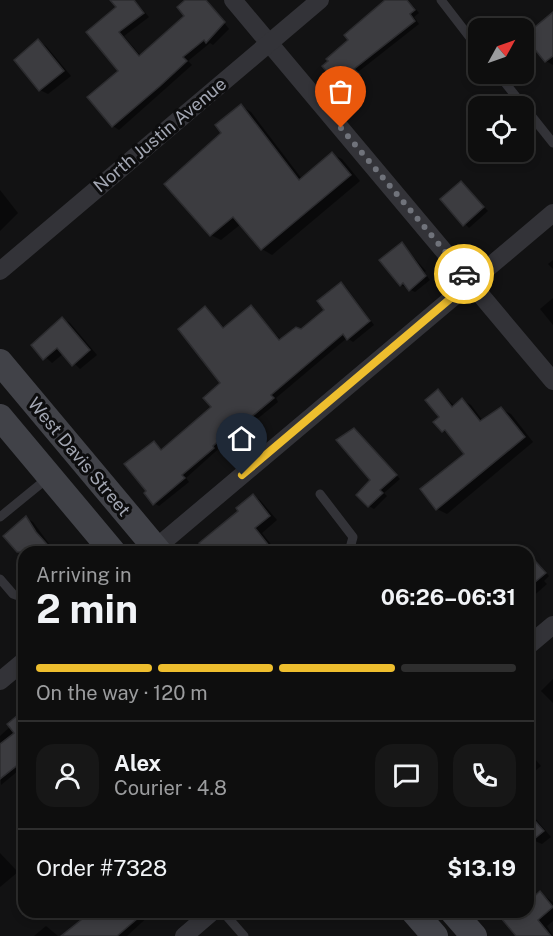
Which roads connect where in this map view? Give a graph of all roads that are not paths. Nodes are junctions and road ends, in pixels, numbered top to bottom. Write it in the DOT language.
graph roads {
  1 [pos="233,0"];
  2 [pos="320,0"];
  3 [pos="441,0"];
  4 [pos="468,35"];
  5 [pos="269,43"];
  6 [pos="506,84"];
  7 [pos="553,143"];
  8 [pos="553,213"];
  9 [pos="0,271"];
  10 [pos="470,282"];
  11 [pos="0,362"];
  12 [pos="553,381"];
  13 [pos="0,417"];
  14 [pos="49,477"];
  15 [pos="320,494"];
  16 [pos="0,517"];
  17 [pos="108,546"];
  18 [pos="151,546"];
  19 [pos="161,546"];
  20 [pos="351,546"];
  21 [pos="0,579"];
  22 [pos="18,596"];
  23 [pos="553,625"];
  24 [pos="534,641"];
  25 [pos="18,666"];
  26 [pos="0,681"];
  27 [pos="205,918"];
  28 [pos="228,918"];
  29 [pos="419,918"];
  30 [pos="458,918"];
  31 [pos="184,936"];
  32 [pos="244,936"];
  33 [pos="435,936"];
  34 [pos="474,936"];
  1 -- 5 [label="street"];
  2 -- 5 [label="street, North Justin Avenue"];
  3 -- 4 [label="lane"];
  5 -- 9 [label="street, North Justin Avenue"];
  5 -- 10 [label="street"];
  6 -- 7 [label="lane"];
  8 -- 10 [label="street"];
  10 -- 12 [label="street"];
  10 -- 19 [label="street"];
  11 -- 18 [label="main road, West Davis Street"];
  13 -- 14 [label="main road, West Davis Street"];
  14 -- 16 [label="lane"];
  14 -- 17 [label="main road, West Davis Street"];
  15 -- 20 [label="lane"];
  21 -- 22 [label="lane"];
  23 -- 24 [label="street"];
  25 -- 26 [label="street"];
  27 -- 31 [label="street"];
  28 -- 32 [label="lane"];
  29 -- 33 [label="main road"];
  30 -- 34 [label="main road"];
}
